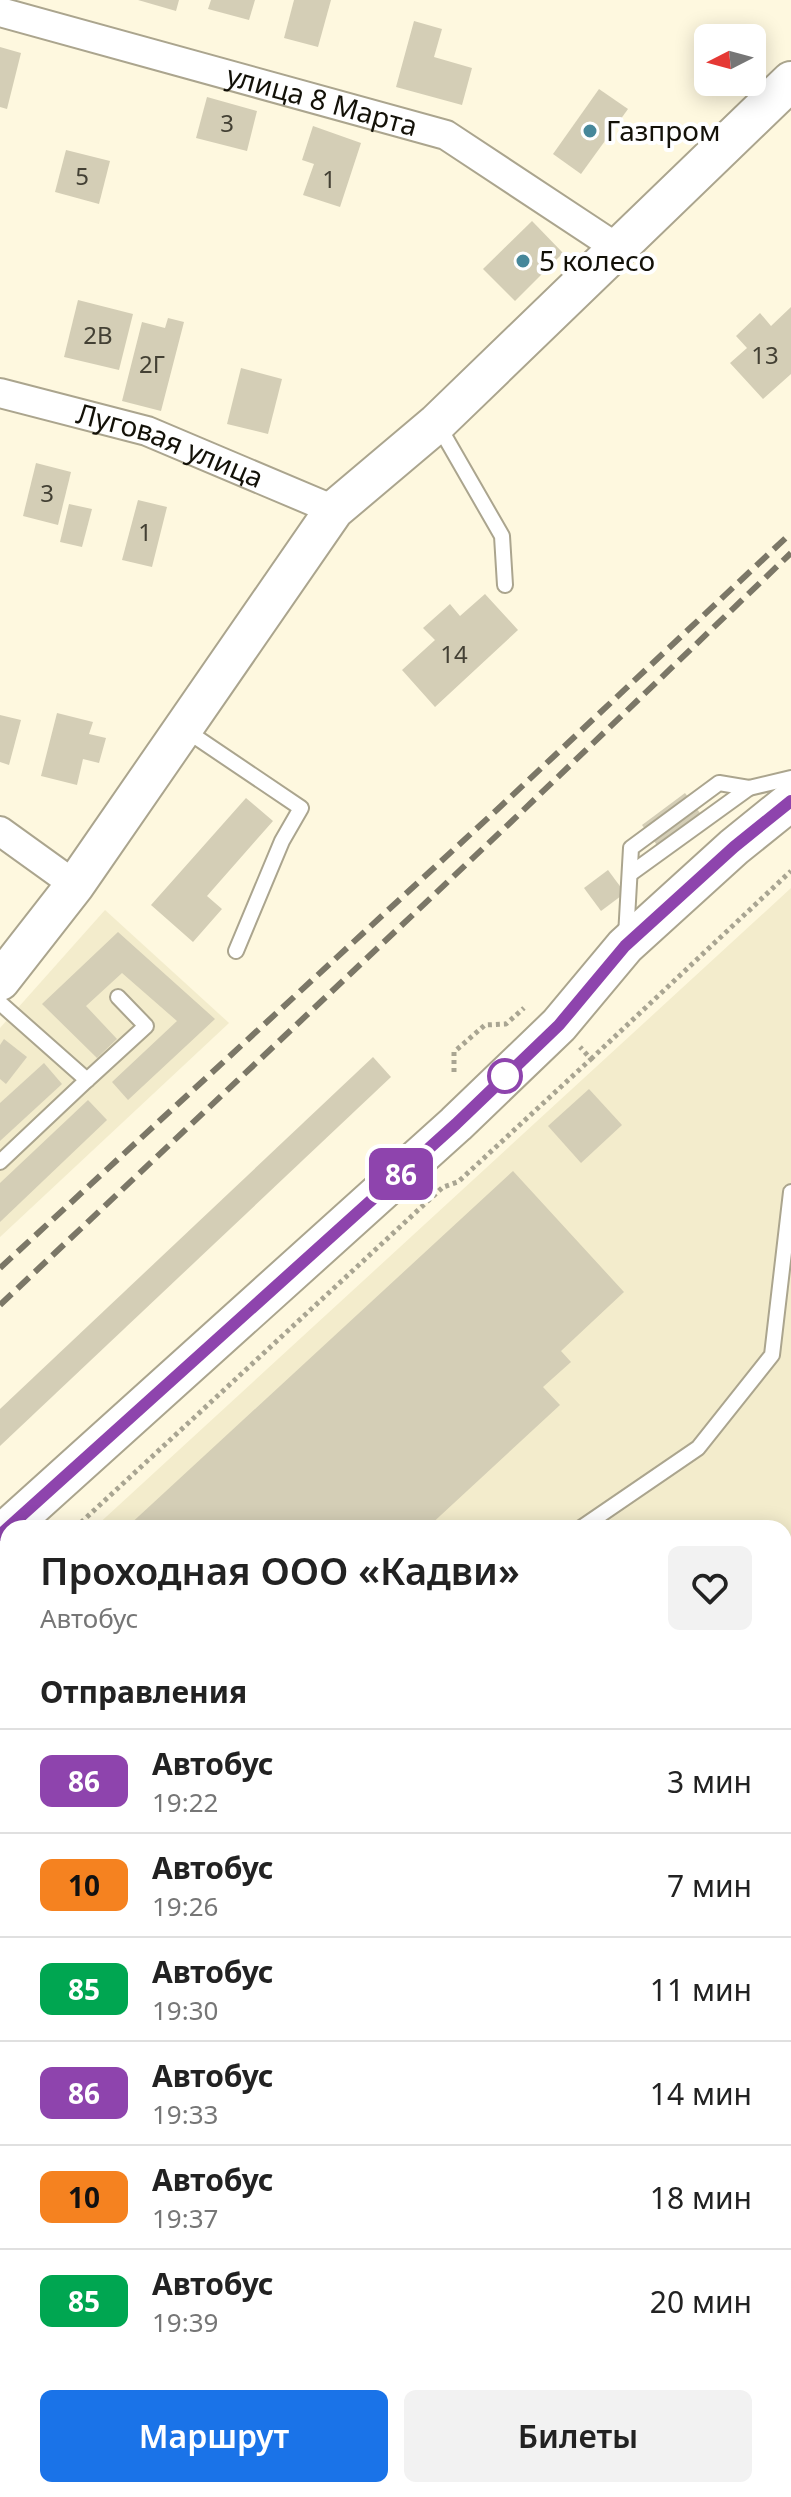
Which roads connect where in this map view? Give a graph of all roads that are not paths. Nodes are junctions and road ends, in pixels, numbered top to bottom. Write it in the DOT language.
graph roads {
  1 [pos="0,12"];
  2 [pos="791,81"];
  3 [pos="617,248"];
  4 [pos="0,393"];
  5 [pos="437,423"];
  6 [pos="334,510"];
  7 [pos="505,585"];
  8 [pos="184,728"];
  9 [pos="791,778"];
  10 [pos="749,788"];
  11 [pos="791,801"];
  12 [pos="0,831"];
  13 [pos="630,874"];
  14 [pos="75,885"];
  15 [pos="625,946"];
  16 [pos="236,951"];
  17 [pos="0,981"];
  18 [pos="118,997"];
  19 [pos="0,1003"];
  20 [pos="87,1080"];
  21 [pos="0,1162"];
  22 [pos="791,1192"];
  23 [pos="17,1520"];
  24 [pos="593,1520"];
  1 -- 3 [label="street, улица 8 Марта"];
  2 -- 3 [label="main road"];
  3 -- 5 [label="main road"];
  4 -- 6 [label="street, Луговая улица"];
  5 -- 6 [label="main road"];
  5 -- 7 [label="lane"];
  6 -- 8 [label="main road"];
  8 -- 14 [label="main road"];
  8 -- 16 [label="lane"];
  9 -- 10 [label="lane"];
  10 -- 13 [label="lane"];
  10 -- 13 [label="lane"];
  11 -- 15 [label="main road"];
  12 -- 14 [label="street"];
  13 -- 15 [label="lane"];
  14 -- 17 [label="main road"];
  15 -- 23 [label="main road"];
  18 -- 20 [label="lane"];
  19 -- 20 [label="lane"];
  20 -- 21 [label="lane"];
  22 -- 24 [label="lane"];
}
